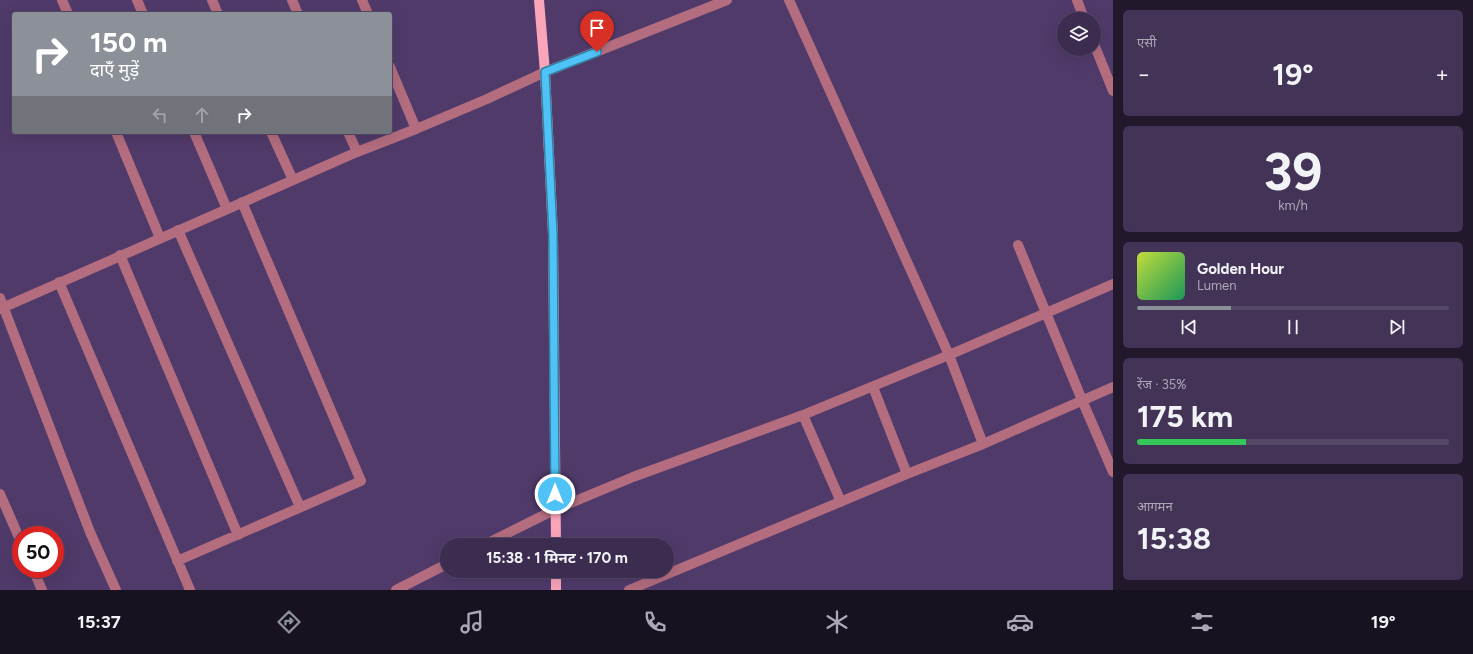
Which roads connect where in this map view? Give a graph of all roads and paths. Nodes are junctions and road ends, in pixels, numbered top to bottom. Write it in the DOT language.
graph roads {
  1 [pos="62,0"];
  2 [pos="137,0"];
  3 [pos="212,0"];
  4 [pos="292,0"];
  5 [pos="362,0"];
  6 [pos="539,0"];
  7 [pos="727,0"];
  8 [pos="789,0"];
  9 [pos="1077,0"];
  10 [pos="67,12"];
  11 [pos="142,12"];
  12 [pos="217,12"];
  13 [pos="297,12"];
  14 [pos="367,12"];
  15 [pos="1081,12"];
  16 [pos="1099,56"];
  17 [pos="392,72"];
  18 [pos="545,72"];
  19 [pos="1113,91"];
  20 [pos="416,129"];
  21 [pos="117,134"];
  22 [pos="195,134"];
  23 [pos="272,134"];
  24 [pos="349,134"];
  25 [pos="357,152"];
  26 [pos="292,180"];
  27 [pos="242,202"];
  28 [pos="226,209"];
  29 [pos="178,230"];
  30 [pos="160,238"];
  31 [pos="1018,245"];
  32 [pos="120,255"];
  33 [pos="59,282"];
  34 [pos="1113,284"];
  35 [pos="1,305"];
  36 [pos="1046,314"];
  37 [pos="949,355"];
  38 [pos="873,386"];
  39 [pos="1113,387"];
  40 [pos="1082,400"];
  41 [pos="803,415"];
  42 [pos="983,444"];
  43 [pos="1113,472"];
  44 [pos="907,474"];
  45 [pos="0,494"];
  46 [pos="841,502"];
  47 [pos="300,507"];
  48 [pos="556,509"];
  49 [pos="14,526"];
  50 [pos="238,535"];
  51 [pos="498,538"];
  52 [pos="556,538"];
  53 [pos="177,561"];
  54 [pos="440,568"];
  55 [pos="37,578"];
  56 [pos="556,578"];
  57 [pos="42,590"];
  58 [pos="116,590"];
  59 [pos="190,590"];
  60 [pos="396,590"];
  61 [pos="556,590"];
  62 [pos="629,590"];
  1 -- 10 [label="street"];
  2 -- 11 [label="street"];
  3 -- 12 [label="street"];
  4 -- 13 [label="street"];
  5 -- 14 [label="street"];
  6 -- 18 [label="main road"];
  7 -- 18 [label="street"];
  8 -- 37 [label="street"];
  9 -- 15 [label="street"];
  16 -- 19 [label="street"];
  17 -- 20 [label="street"];
  18 -- 20 [label="street"];
  18 -- 48 [label="main road"];
  20 -- 25 [label="street"];
  21 -- 30 [label="street"];
  22 -- 28 [label="street"];
  23 -- 26 [label="street"];
  24 -- 25 [label="street"];
  25 -- 26 [label="street"];
  26 -- 27 [label="street"];
  27 -- 28 [label="street"];
  27 -- 47 [label="street"];
  28 -- 29 [label="street"];
  29 -- 30 [label="street"];
  29 -- 47 [label="street"];
  30 -- 32 [label="street"];
  31 -- 36 [label="street"];
  32 -- 33 [label="street"];
  32 -- 50 [label="street"];
  33 -- 35 [label="street"];
  33 -- 53 [label="street"];
  34 -- 36 [label="street"];
  35 -- 58 [label="street"];
  36 -- 37 [label="street"];
  36 -- 40 [label="street"];
  37 -- 38 [label="street"];
  37 -- 42 [label="street"];
  38 -- 41 [label="street"];
  38 -- 44 [label="street"];
  39 -- 40 [label="street"];
  40 -- 42 [label="street"];
  40 -- 43 [label="street"];
  41 -- 46 [label="street"];
  41 -- 48 [label="street"];
  42 -- 44 [label="street"];
  44 -- 46 [label="street"];
  45 -- 49 [label="street"];
  46 -- 62 [label="street"];
  47 -- 50 [label="street"];
  48 -- 51 [label="street"];
  48 -- 52 [label="main road"];
  50 -- 53 [label="street"];
  53 -- 59 [label="street"];
  54 -- 60 [label="street"];
  55 -- 57 [label="street"];
  56 -- 61 [label="main road"];
}
